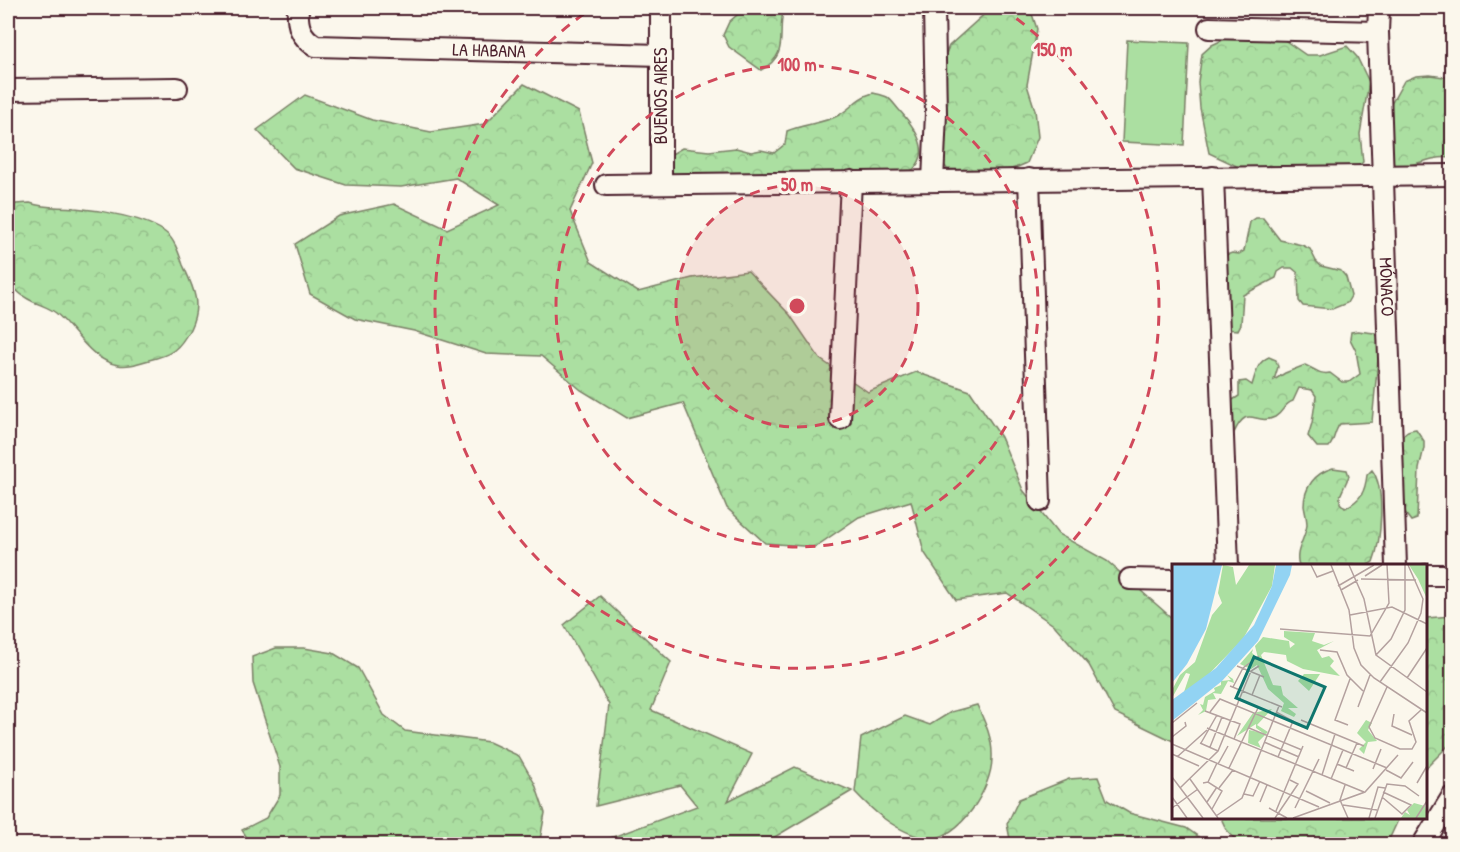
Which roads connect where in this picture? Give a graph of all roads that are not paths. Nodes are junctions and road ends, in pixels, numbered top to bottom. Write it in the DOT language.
graph roads {
  1 [pos="298,8"];
  2 [pos="661,8"];
  3 [pos="934,8"];
  4 [pos="1379,8"];
  5 [pos="1209,28"];
  6 [pos="1378,32"];
  7 [pos="661,55"];
  8 [pos="177,88"];
  9 [pos="8,90"];
  10 [pos="1452,174"];
  11 [pos="1383,175"];
  12 [pos="1213,177"];
  13 [pos="1029,179"];
  14 [pos="851,181"];
  15 [pos="933,181"];
  16 [pos="606,184"];
  17 [pos="661,184"];
  18 [pos="840,419"];
  19 [pos="1040,501"];
  20 [pos="1228,564"];
  21 [pos="1396,564"];
  22 [pos="1427,575"];
  23 [pos="1452,575"];
  24 [pos="1131,579"];
  25 [pos="1172,580"];
  26 [pos="1452,797"];
  27 [pos="1423,844"];
  1 -- 7 [label="street, LA HABANA"];
  2 -- 7 [label="street, BUENOS AIRES"];
  3 -- 15 [label="street"];
  4 -- 6 [label="street, MÓNACO"];
  5 -- 6 [label="street"];
  6 -- 11 [label="street, MÓNACO"];
  7 -- 17 [label="street, BUENOS AIRES"];
  8 -- 9 [label="street"];
  10 -- 11 [label="street"];
  11 -- 12 [label="street"];
  11 -- 21 [label="street, MÓNACO"];
  12 -- 13 [label="street"];
  12 -- 20 [label="street"];
  13 -- 15 [label="street"];
  13 -- 19 [label="street"];
  14 -- 15 [label="street"];
  14 -- 17 [label="street"];
  14 -- 18 [label="street"];
  16 -- 17 [label="street"];
  22 -- 23 [label="street"];
  24 -- 25 [label="street"];
  26 -- 27 [label="street"];
}
